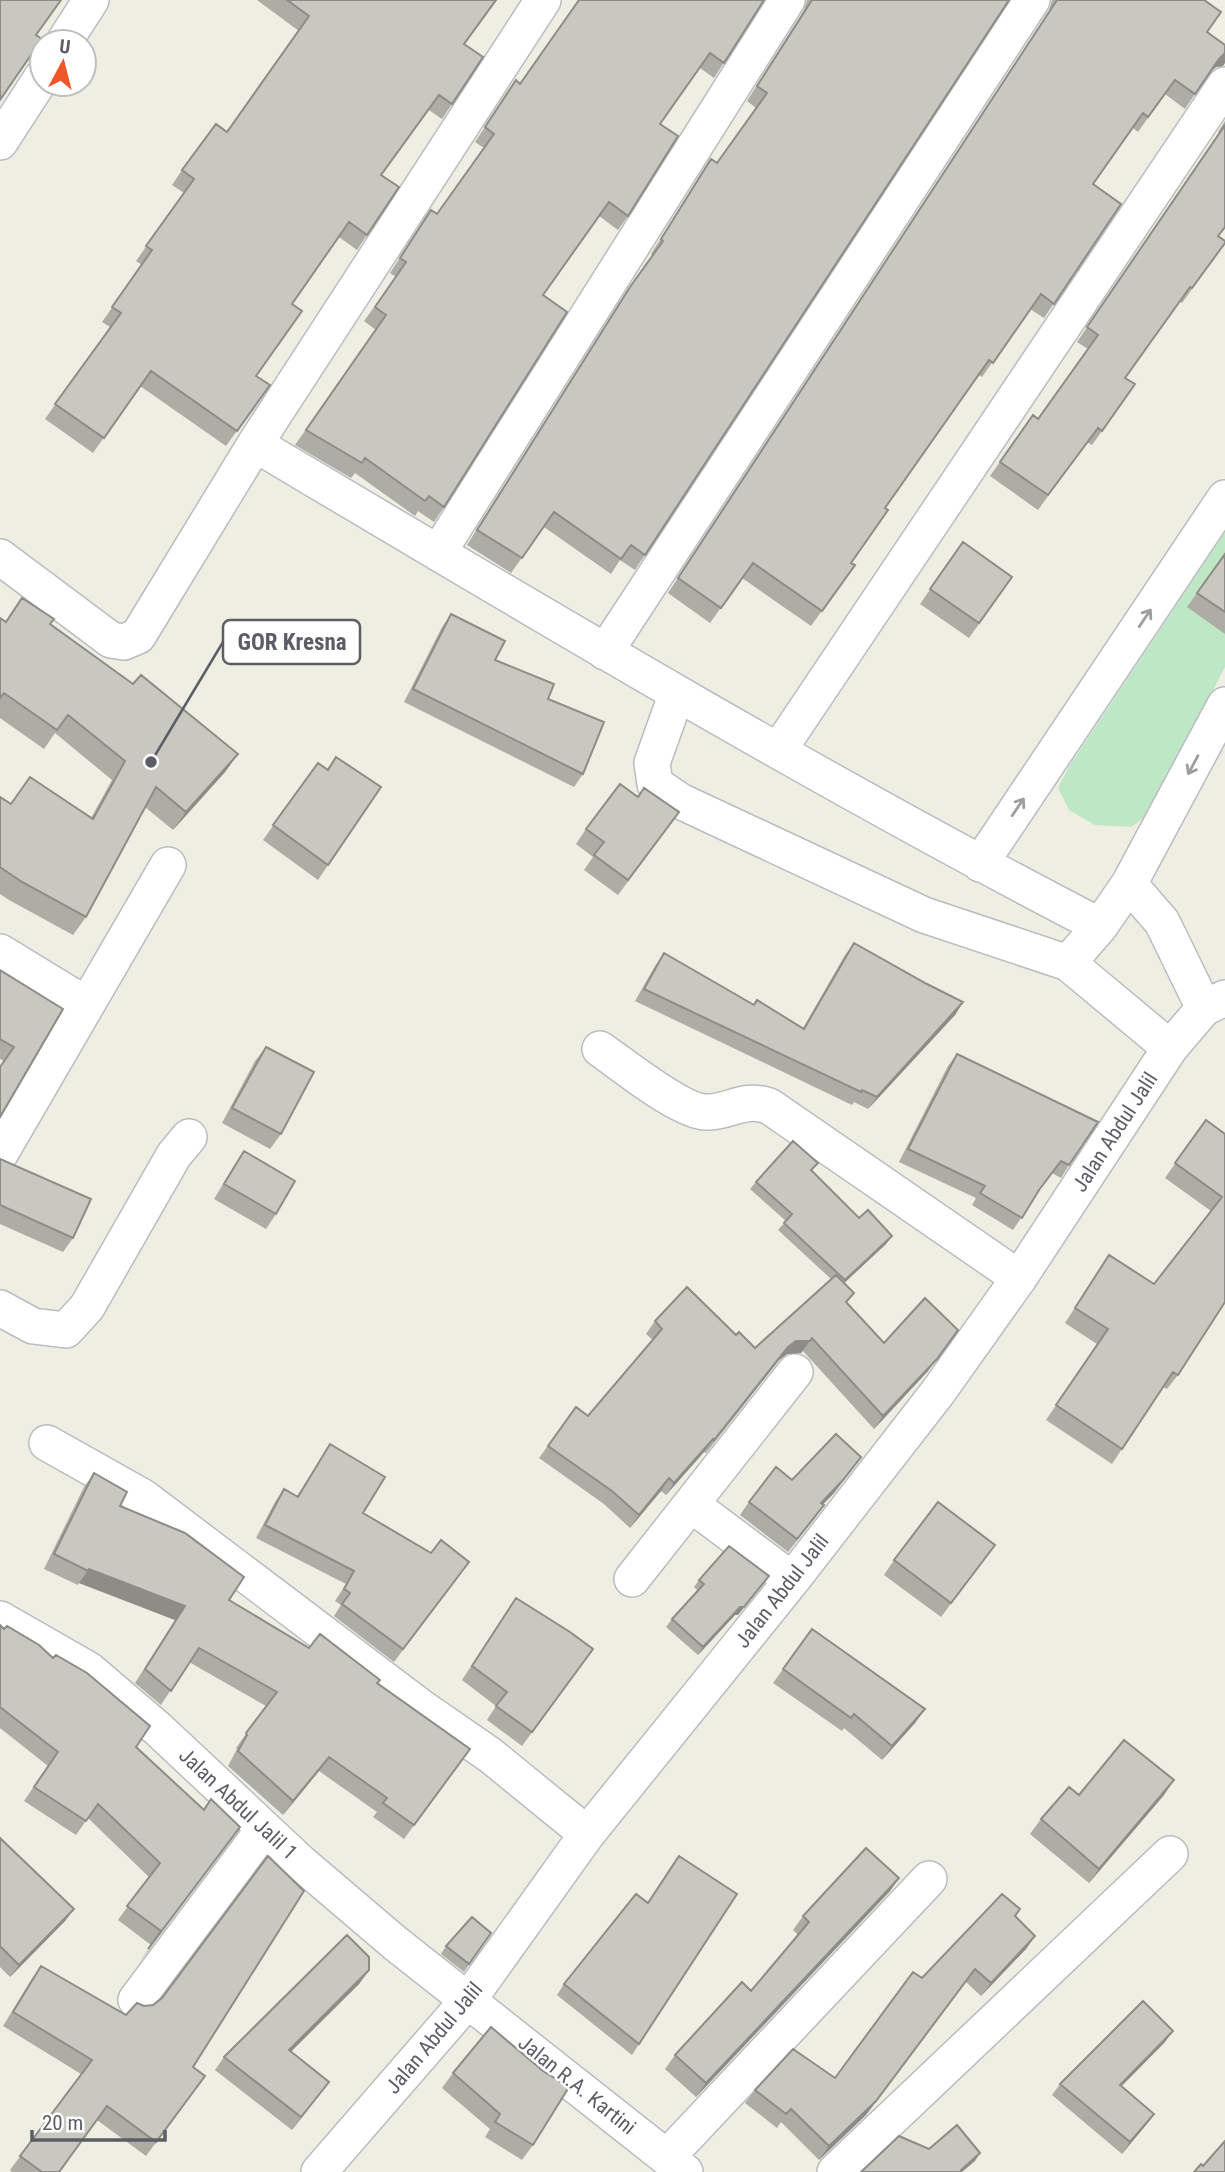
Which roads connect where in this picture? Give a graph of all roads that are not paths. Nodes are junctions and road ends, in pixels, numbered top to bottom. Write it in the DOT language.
graph roads {
  1 [pos="91,0"];
  2 [pos="543,0"];
  3 [pos="787,0"];
  4 [pos="1032,0"];
  5 [pos="73,28"];
  6 [pos="1225,85"];
  7 [pos="28,98"];
  8 [pos="0,142"];
  9 [pos="255,444"];
  10 [pos="1225,498"];
  11 [pos="438,553"];
  12 [pos="0,557"];
  13 [pos="605,653"];
  14 [pos="677,693"];
  15 [pos="1225,705"];
  16 [pos="778,751"];
  17 [pos="980,864"];
  18 [pos="168,865"];
  19 [pos="1129,884"];
  20 [pos="1100,926"];
  21 [pos="0,952"];
  22 [pos="1068,963"];
  23 [pos="1214,1003"];
  24 [pos="85,1004"];
  25 [pos="1170,1048"];
  26 [pos="600,1049"];
  27 [pos="189,1137"];
  28 [pos="0,1154"];
  29 [pos="1019,1278"];
  30 [pos="0,1308"];
  31 [pos="795,1373"];
  32 [pos="47,1443"];
  33 [pos="692,1505"];
  34 [pos="632,1579"];
  35 [pos="792,1580"];
  36 [pos="0,1619"];
  37 [pos="264,1829"];
  38 [pos="587,1834"];
  39 [pos="1170,1854"];
  40 [pos="929,1879"];
  41 [pos="469,1999"];
  42 [pos="136,2000"];
  43 [pos="676,2165"];
  44 [pos="319,2172"];
  45 [pos="835,2172"];
  1 -- 5 [label="street"];
  2 -- 9 [label="street"];
  3 -- 11 [label="street"];
  4 -- 13 [label="street"];
  6 -- 16 [label="street"];
  7 -- 8 [label="street"];
  9 -- 11 [label="street"];
  9 -- 12 [label="street"];
  17 -- 10 [label="street, one-way"];
  11 -- 13 [label="street"];
  13 -- 14 [label="street"];
  14 -- 16 [label="street"];
  14 -- 22 [label="street"];
  15 -- 19 [label="street, one-way"];
  16 -- 17 [label="street"];
  17 -- 20 [label="street"];
  18 -- 24 [label="street"];
  19 -- 20 [label="street"];
  19 -- 23 [label="street"];
  20 -- 22 [label="street"];
  21 -- 24 [label="street"];
  22 -- 25 [label="street"];
  23 -- 25 [label="street, Jalan Abdul Jalil"];
  24 -- 28 [label="street"];
  25 -- 29 [label="street, Jalan Abdul Jalil"];
  26 -- 29 [label="street"];
  27 -- 30 [label="street"];
  29 -- 35 [label="street, Jalan Abdul Jalil"];
  31 -- 33 [label="street"];
  32 -- 38 [label="street"];
  33 -- 34 [label="street"];
  33 -- 35 [label="street"];
  35 -- 38 [label="street, Jalan Abdul Jalil"];
  36 -- 37 [label="street, Jalan Abdul Jalil 1"];
  37 -- 41 [label="street, Jalan Abdul Jalil 1"];
  37 -- 42 [label="street"];
  38 -- 41 [label="street, Jalan Abdul Jalil"];
  39 -- 45 [label="street"];
  40 -- 43 [label="street"];
  41 -- 43 [label="street, Jalan R.A. Kartini"];
  41 -- 44 [label="street, Jalan Abdul Jalil"];
}
